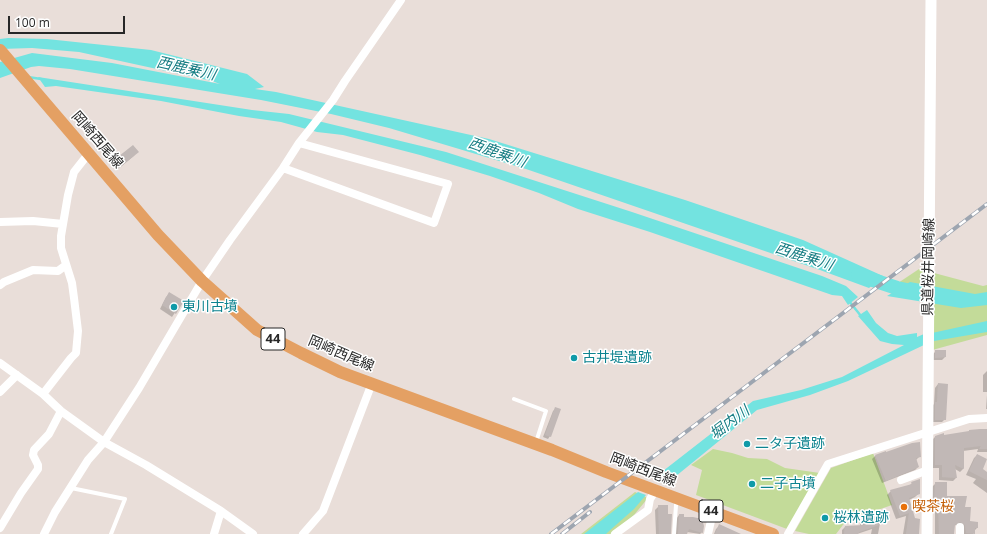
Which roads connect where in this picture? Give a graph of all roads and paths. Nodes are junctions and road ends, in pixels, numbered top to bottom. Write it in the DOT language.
graph roads {
  1 [pos="401,0"];
  2 [pos="931,0"];
  3 [pos="0,50"];
  4 [pos="298,143"];
  5 [pos="89,153"];
  6 [pos="283,168"];
  7 [pos="0,222"];
  8 [pos="63,224"];
  9 [pos="66,265"];
  10 [pos="202,281"];
  11 [pos="0,285"];
  12 [pos="0,363"];
  13 [pos="17,375"];
  14 [pos="372,383"];
  15 [pos="0,392"];
  16 [pos="43,394"];
  17 [pos="514,399"];
  18 [pos="61,411"];
  19 [pos="987,418"];
  20 [pos="928,431"];
  21 [pos="104,442"];
  22 [pos="535,444"];
  23 [pos="928,470"];
  24 [pos="901,480"];
  25 [pos="71,488"];
  26 [pos="649,488"];
  27 [pos="679,499"];
  28 [pos="221,510"];
  29 [pos="713,512"];
  30 [pos="0,528"];
  31 [pos="44,534"];
  32 [pos="111,534"];
  33 [pos="214,534"];
  34 [pos="253,534"];
  35 [pos="303,534"];
  36 [pos="615,534"];
  37 [pos="674,534"];
  38 [pos="708,534"];
  39 [pos="773,534"];
  40 [pos="788,534"];
  41 [pos="927,534"];
  1 -- 4 [label="street"];
  2 -- 20 [label="main road, 県道桜井岡崎線"];
  3 -- 5 [label="main road, 岡崎西尾線 / 44"];
  4 -- 6 [label="street"];
  4 -- 6 [label="street"];
  5 -- 8 [label="street"];
  5 -- 10 [label="main road, 岡崎西尾線 / 44"];
  6 -- 10 [label="street"];
  7 -- 8 [label="street"];
  8 -- 9 [label="street"];
  9 -- 11 [label="street"];
  9 -- 16 [label="street"];
  10 -- 14 [label="main road, 岡崎西尾線 / 44"];
  10 -- 21 [label="street"];
  12 -- 13 [label="street"];
  13 -- 15 [label="street"];
  13 -- 16 [label="street"];
  14 -- 22 [label="main road, 岡崎西尾線 / 44"];
  14 -- 35 [label="street"];
  16 -- 18 [label="street"];
  17 -- 22 [label="lane"];
  18 -- 21 [label="street"];
  18 -- 30 [label="street"];
  19 -- 20 [label="street"];
  20 -- 23 [label="main road, 県道桜井岡崎線"];
  20 -- 40 [label="street"];
  21 -- 25 [label="street"];
  21 -- 28 [label="street"];
  22 -- 26 [label="main road, 岡崎西尾線 / 44"];
  23 -- 24 [label="street"];
  23 -- 41 [label="main road, 県道桜井岡崎線"];
  25 -- 31 [label="street"];
  25 -- 32 [label="lane"];
  26 -- 27 [label="main road, 岡崎西尾線 / 44"];
  26 -- 36 [label="street"];
  27 -- 29 [label="main road, 岡崎西尾線 / 44"];
  27 -- 37 [label="lane"];
  28 -- 33 [label="street"];
  28 -- 34 [label="street"];
  29 -- 38 [label="street"];
  29 -- 39 [label="main road, 岡崎西尾線 / 44"];
}
